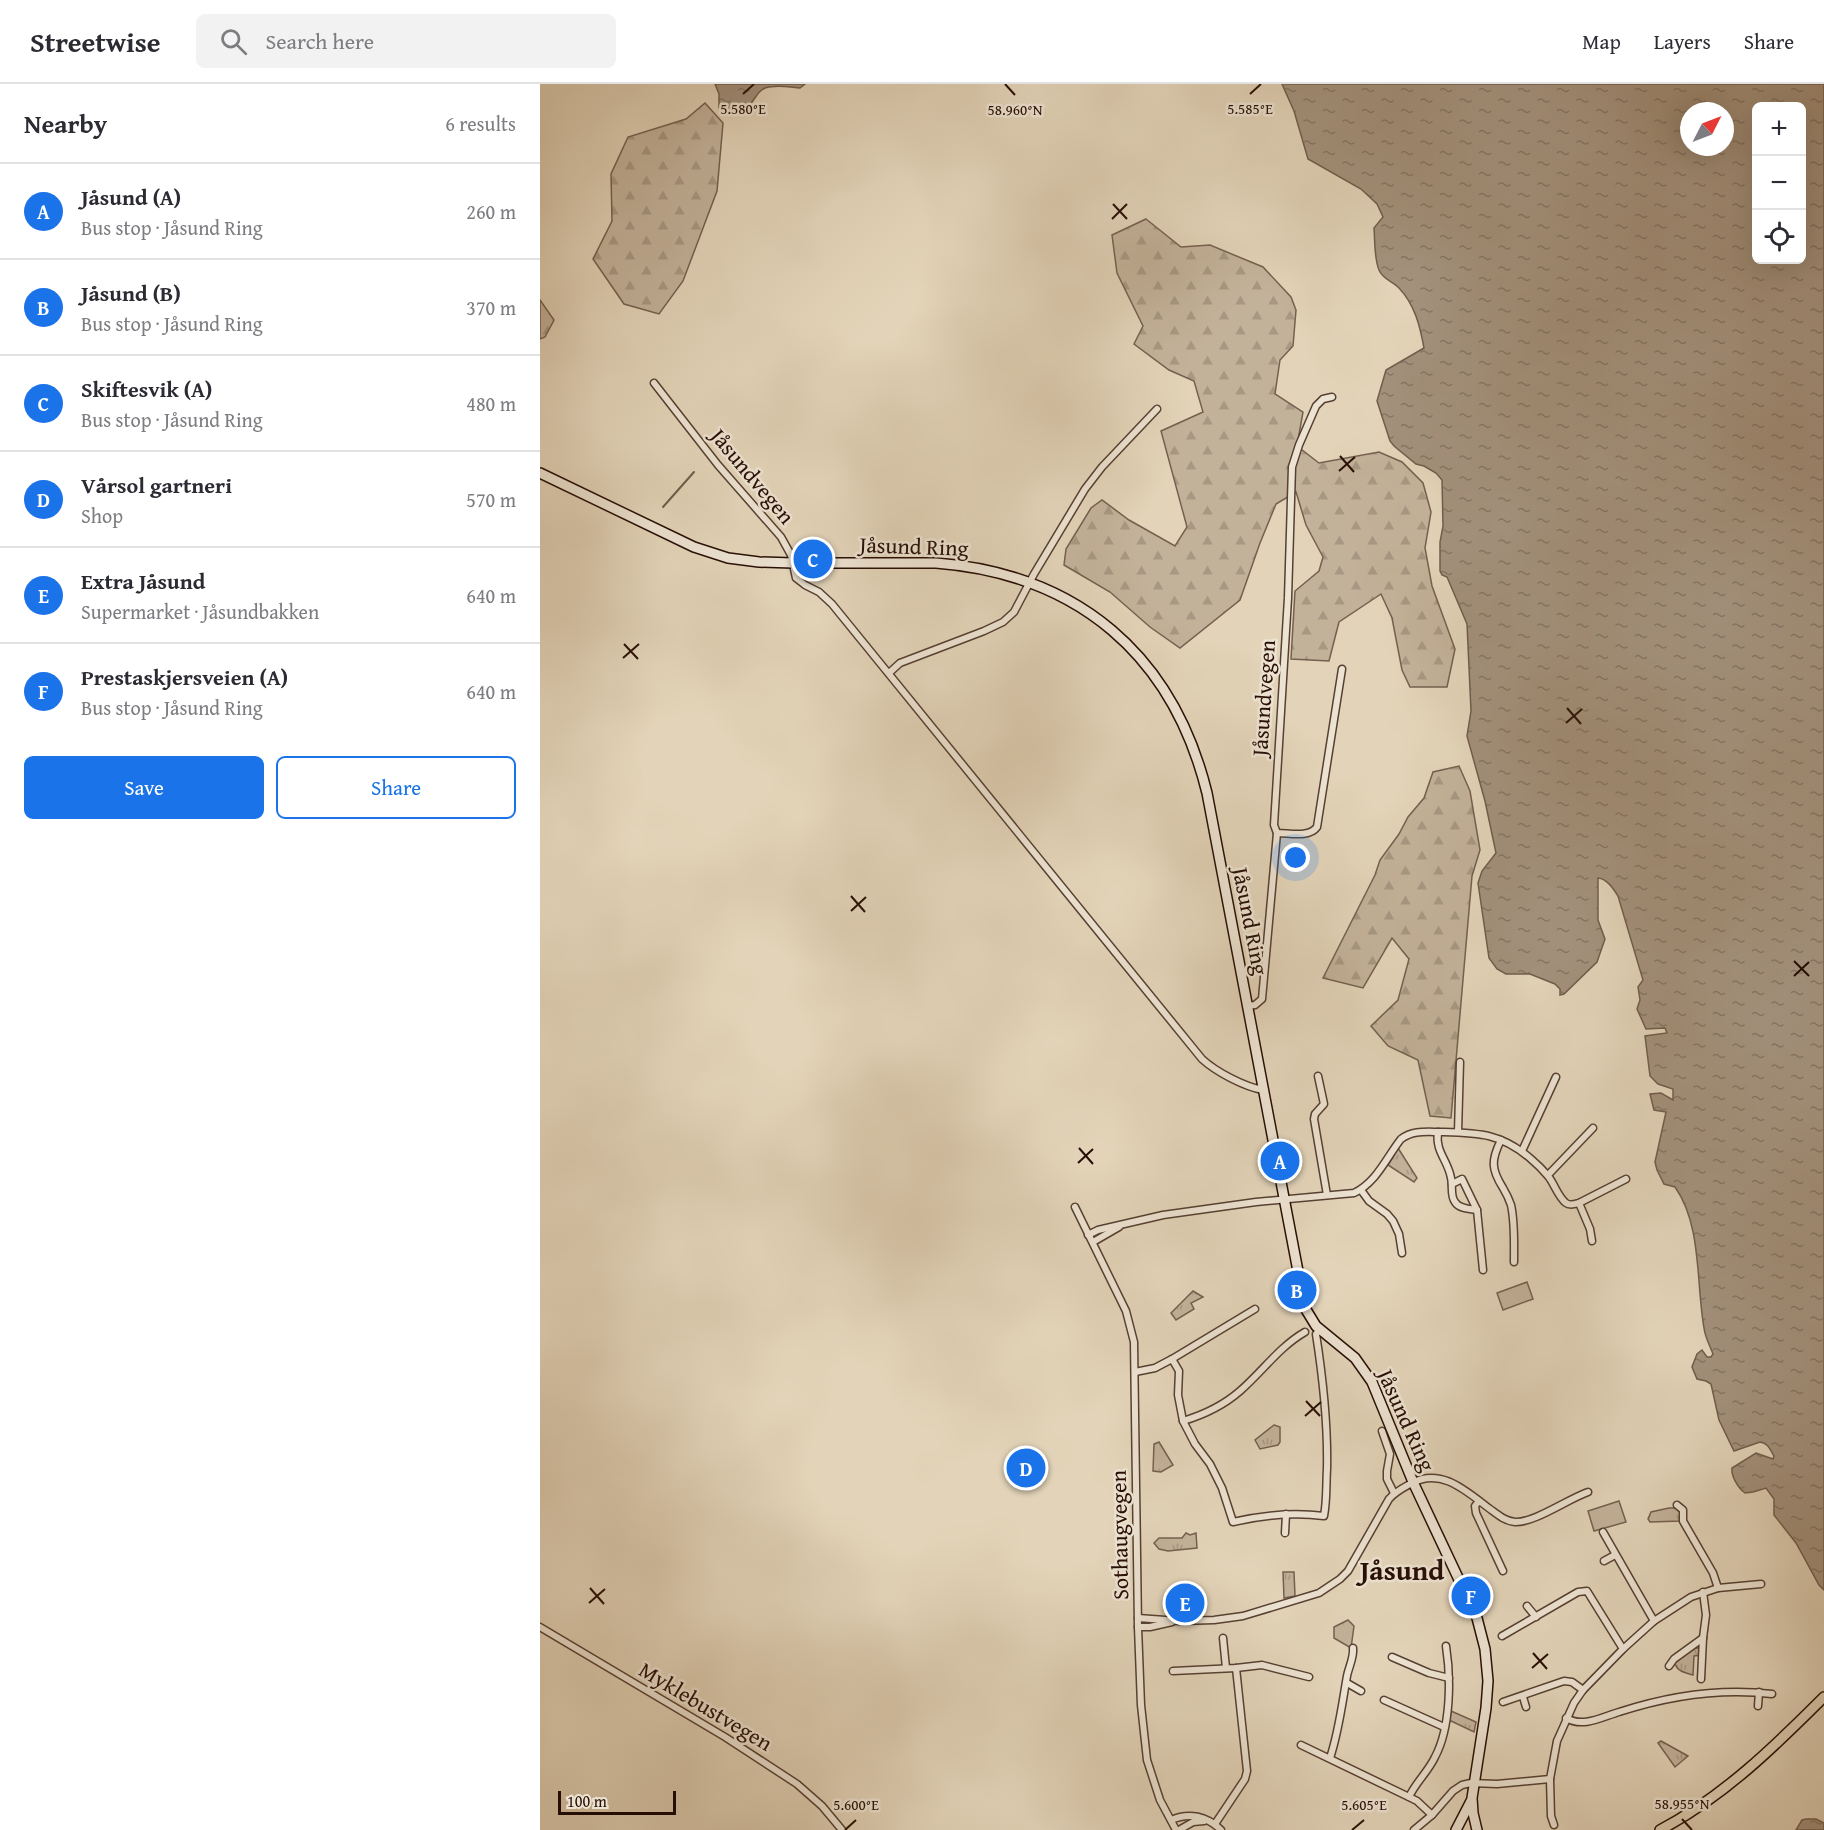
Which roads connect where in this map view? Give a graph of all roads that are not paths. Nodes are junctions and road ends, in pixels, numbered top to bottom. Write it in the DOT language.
graph roads {
  1 [pos="654,383"];
  2 [pos="1332,397"];
  3 [pos="1157,409"];
  4 [pos="540,473"];
  5 [pos="793,563"];
  6 [pos="1030,582"];
  7 [pos="1342,669"];
  8 [pos="889,673"];
  9 [pos="1277,833"];
  10 [pos="1247,1006"];
  11 [pos="1460,1062"];
  12 [pos="1318,1076"];
  13 [pos="1556,1077"];
  14 [pos="1263,1090"];
  15 [pos="1593,1128"];
  16 [pos="1438,1132"];
  17 [pos="1458,1132"];
  18 [pos="1501,1140"];
  19 [pos="1522,1151"];
  20 [pos="1548,1175"];
  21 [pos="1626,1179"];
  22 [pos="1452,1184"];
  23 [pos="1361,1190"];
  24 [pos="1328,1195"];
  25 [pos="1284,1199"];
  26 [pos="1579,1203"];
  27 [pos="1075,1207"];
  28 [pos="1477,1210"];
  29 [pos="1124,1224"];
  30 [pos="1088,1234"];
  31 [pos="1592,1241"];
  32 [pos="1093,1242"];
  33 [pos="1402,1253"];
  34 [pos="1514,1262"];
  35 [pos="1483,1270"];
  36 [pos="1255,1309"];
  37 [pos="1320,1329"];
  38 [pos="1305,1332"];
  39 [pos="1172,1359"];
  40 [pos="1135,1372"];
  41 [pos="1183,1421"];
  42 [pos="1382,1431"];
  43 [pos="1413,1482"];
  44 [pos="1588,1492"];
  45 [pos="1394,1493"];
  46 [pos="1479,1501"];
  47 [pos="1677,1505"];
  48 [pos="1286,1514"];
  49 [pos="1604,1532"];
  50 [pos="1285,1533"];
  51 [pos="1615,1555"];
  52 [pos="1604,1561"];
  53 [pos="1503,1571"];
  54 [pos="1761,1584"];
  55 [pos="1718,1588"];
  56 [pos="1703,1592"];
  57 [pos="1527,1606"];
  58 [pos="1536,1617"];
  59 [pos="1138,1618"];
  60 [pos="1179,1621"];
  61 [pos="1654,1621"];
  62 [pos="540,1627"];
  63 [pos="1138,1627"];
  64 [pos="1502,1636"];
  65 [pos="1223,1638"];
  66 [pos="1703,1638"];
  67 [pos="1446,1646"];
  68 [pos="1353,1648"];
  69 [pos="1623,1649"];
  70 [pos="1392,1657"];
  71 [pos="1669,1666"];
  72 [pos="1226,1668"];
  73 [pos="1236,1668"];
  74 [pos="1173,1671"];
  75 [pos="1309,1677"];
  76 [pos="1449,1678"];
  77 [pos="1701,1679"];
  78 [pos="1347,1683"];
  79 [pos="1583,1690"];
  80 [pos="1361,1691"];
  81 [pos="1759,1692"];
  82 [pos="1772,1694"];
  83 [pos="1824,1696"];
  84 [pos="1522,1697"];
  85 [pos="1384,1700"];
  86 [pos="1503,1702"];
  87 [pos="1758,1706"];
  88 [pos="1526,1707"];
  89 [pos="1566,1718"];
  90 [pos="1444,1727"];
  91 [pos="1301,1745"];
  92 [pos="1330,1758"];
  93 [pos="1550,1779"];
  94 [pos="1474,1784"];
  95 [pos="1409,1797"];
  96 [pos="1472,1798"];
  97 [pos="1432,1815"];
  98 [pos="1171,1820"];
  99 [pos="1208,1820"];
  100 [pos="1215,1824"];
  101 [pos="1554,1825"];
  102 [pos="842,1830"];
  103 [pos="1177,1830"];
  104 [pos="1221,1830"];
  105 [pos="1414,1830"];
  106 [pos="1456,1830"];
  107 [pos="1477,1830"];
  108 [pos="1660,1830"];
  1 -- 5 [label="street, Jåsundvegen"];
  2 -- 9 [label="street, Jåsundvegen"];
  3 -- 6 [label="street"];
  4 -- 5 [label="main road, Jåsund Ring"];
  5 -- 6 [label="main road, Jåsund Ring"];
  5 -- 8 [label="street, Jåsundvegen"];
  6 -- 8 [label="street"];
  6 -- 10 [label="main road, Jåsund Ring"];
  7 -- 9 [label="street"];
  8 -- 14 [label="street, Jåsundvegen"];
  9 -- 10 [label="street, Jåsundvegen"];
  10 -- 14 [label="main road, Jåsund Ring"];
  11 -- 17 [label="street"];
  12 -- 24 [label="street"];
  13 -- 19 [label="street"];
  14 -- 25 [label="main road, Jåsund Ring"];
  15 -- 20 [label="street"];
  16 -- 17 [label="street"];
  16 -- 22 [label="street"];
  16 -- 23 [label="street"];
  17 -- 18 [label="street"];
  18 -- 19 [label="street"];
  18 -- 34 [label="street"];
  19 -- 20 [label="street"];
  20 -- 26 [label="street"];
  21 -- 26 [label="street"];
  22 -- 28 [label="street"];
  22 -- 28 [label="street"];
  23 -- 24 [label="street"];
  23 -- 33 [label="street"];
  24 -- 25 [label="street"];
  25 -- 29 [label="street"];
  25 -- 37 [label="main road, Jåsund Ring"];
  26 -- 31 [label="street"];
  27 -- 30 [label="street, Sothaugvegen"];
  28 -- 35 [label="street"];
  29 -- 30 [label="street"];
  29 -- 32 [label="street"];
  30 -- 32 [label="street, Sothaugvegen"];
  32 -- 40 [label="street, Sothaugvegen"];
  36 -- 39 [label="street"];
  37 -- 43 [label="main road, Jåsund Ring"];
  37 -- 48 [label="street"];
  38 -- 41 [label="street"];
  39 -- 40 [label="street"];
  39 -- 41 [label="street"];
  40 -- 59 [label="street, Sothaugvegen"];
  41 -- 48 [label="street"];
  42 -- 45 [label="street"];
  43 -- 45 [label="street"];
  43 -- 46 [label="street"];
  43 -- 94 [label="main road, Jåsund Ring"];
  44 -- 46 [label="street"];
  45 -- 60 [label="street"];
  46 -- 53 [label="street"];
  47 -- 55 [label="street"];
  48 -- 50 [label="street"];
  49 -- 51 [label="street"];
  51 -- 52 [label="street"];
  51 -- 61 [label="street"];
  54 -- 55 [label="street"];
  55 -- 56 [label="street"];
  56 -- 61 [label="street"];
  56 -- 66 [label="street"];
  57 -- 58 [label="street"];
  58 -- 64 [label="street"];
  58 -- 69 [label="street"];
  59 -- 60 [label="street"];
  59 -- 63 [label="street, Sothaugvegen"];
  60 -- 63 [label="street"];
  61 -- 69 [label="street"];
  62 -- 102 [label="street, Myklebustvegen"];
  63 -- 98 [label="street, Sothaugvegen"];
  65 -- 72 [label="street"];
  66 -- 71 [label="street"];
  66 -- 77 [label="street"];
  67 -- 76 [label="street"];
  68 -- 78 [label="street"];
  69 -- 79 [label="street"];
  70 -- 76 [label="street"];
  72 -- 73 [label="street"];
  72 -- 74 [label="street"];
  73 -- 75 [label="street"];
  73 -- 100 [label="street"];
  76 -- 90 [label="street"];
  78 -- 80 [label="street"];
  78 -- 92 [label="street"];
  79 -- 84 [label="street"];
  79 -- 89 [label="street"];
  81 -- 82 [label="street"];
  81 -- 87 [label="street"];
  81 -- 89 [label="street"];
  83 -- 108 [label="main road"];
  84 -- 86 [label="street"];
  84 -- 88 [label="street"];
  85 -- 90 [label="street"];
  89 -- 93 [label="street"];
  90 -- 95 [label="street"];
  91 -- 92 [label="street"];
  92 -- 95 [label="street"];
  93 -- 94 [label="street"];
  93 -- 101 [label="street"];
  94 -- 96 [label="main road, Jåsund Ring"];
  94 -- 97 [label="street"];
  95 -- 97 [label="street"];
  96 -- 106 [label="main road, Jåsund Ring"];
  96 -- 107 [label="main road, Jåsund Ring"];
  97 -- 105 [label="street"];
  98 -- 99 [label="street"];
  98 -- 103 [label="street, Sothaugvegen"];
  99 -- 100 [label="street"];
  99 -- 103 [label="street"];
  100 -- 104 [label="street"];
}
